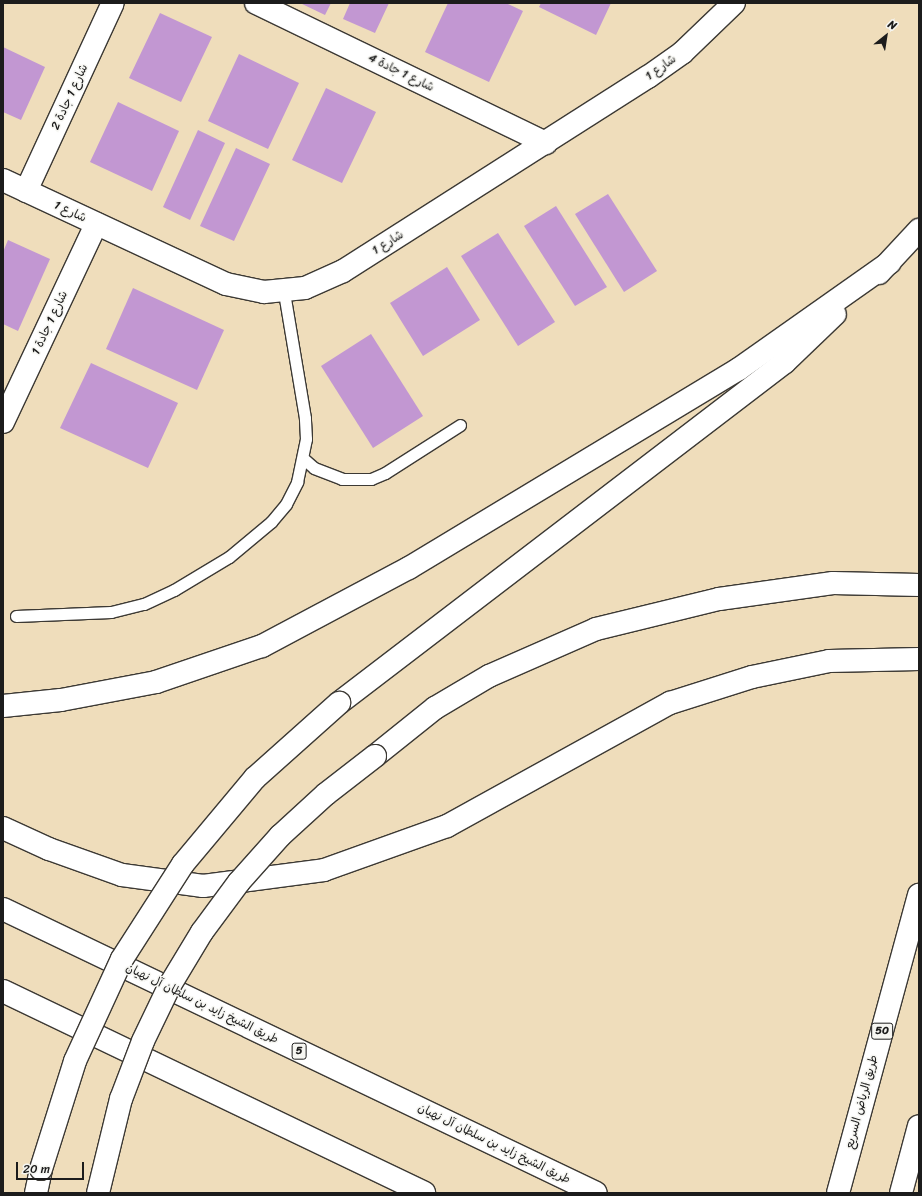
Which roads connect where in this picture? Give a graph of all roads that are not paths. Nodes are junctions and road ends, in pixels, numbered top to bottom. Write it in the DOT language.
graph roads {
  1 [pos="113,3"];
  2 [pos="256,3"];
  3 [pos="734,3"];
  4 [pos="546,143"];
  5 [pos="3,180"];
  6 [pos="26,191"];
  7 [pos="96,224"];
  8 [pos="919,230"];
  9 [pos="889,263"];
  10 [pos="284,292"];
  11 [pos="3,422"];
  12 [pos="460,425"];
  13 [pos="304,459"];
  14 [pos="919,585"];
  15 [pos="16,616"];
  16 [pos="919,659"];
  17 [pos="3,706"];
  18 [pos="3,828"];
  19 [pos="919,895"];
  20 [pos="3,909"];
  21 [pos="3,991"];
  22 [pos="919,1126"];
  23 [pos="903,1185"];
  24 [pos="36,1193"];
  25 [pos="98,1193"];
  26 [pos="424,1193"];
  27 [pos="596,1193"];
  28 [pos="838,1193"];
  1 -- 6 [label="main road, شارع 1 جادة 2"];
  2 -- 4 [label="main road, شارع 1 جادة 4"];
  3 -- 4 [label="main road, شارع 1"];
  4 -- 10 [label="main road, شارع 1"];
  5 -- 6 [label="main road, شارع 1"];
  6 -- 7 [label="main road, شارع 1"];
  7 -- 10 [label="main road, شارع 1"];
  7 -- 11 [label="main road, شارع 1 جادة 1"];
  8 -- 9 [label="main road"];
  9 -- 17 [label="main road"];
  9 -- 24 [label="main road, bridge"];
  10 -- 13 [label="lane"];
  12 -- 13 [label="lane"];
  13 -- 15 [label="lane"];
  14 -- 25 [label="main road, bridge"];
  16 -- 18 [label="main road"];
  19 -- 28 [label="main road, طريق الرياض السريع / 50"];
  20 -- 27 [label="main road, طريق الشيخ زايد بن سلطان آل نهيان / 5"];
  21 -- 26 [label="main road"];
  22 -- 23 [label="main road"];
}
